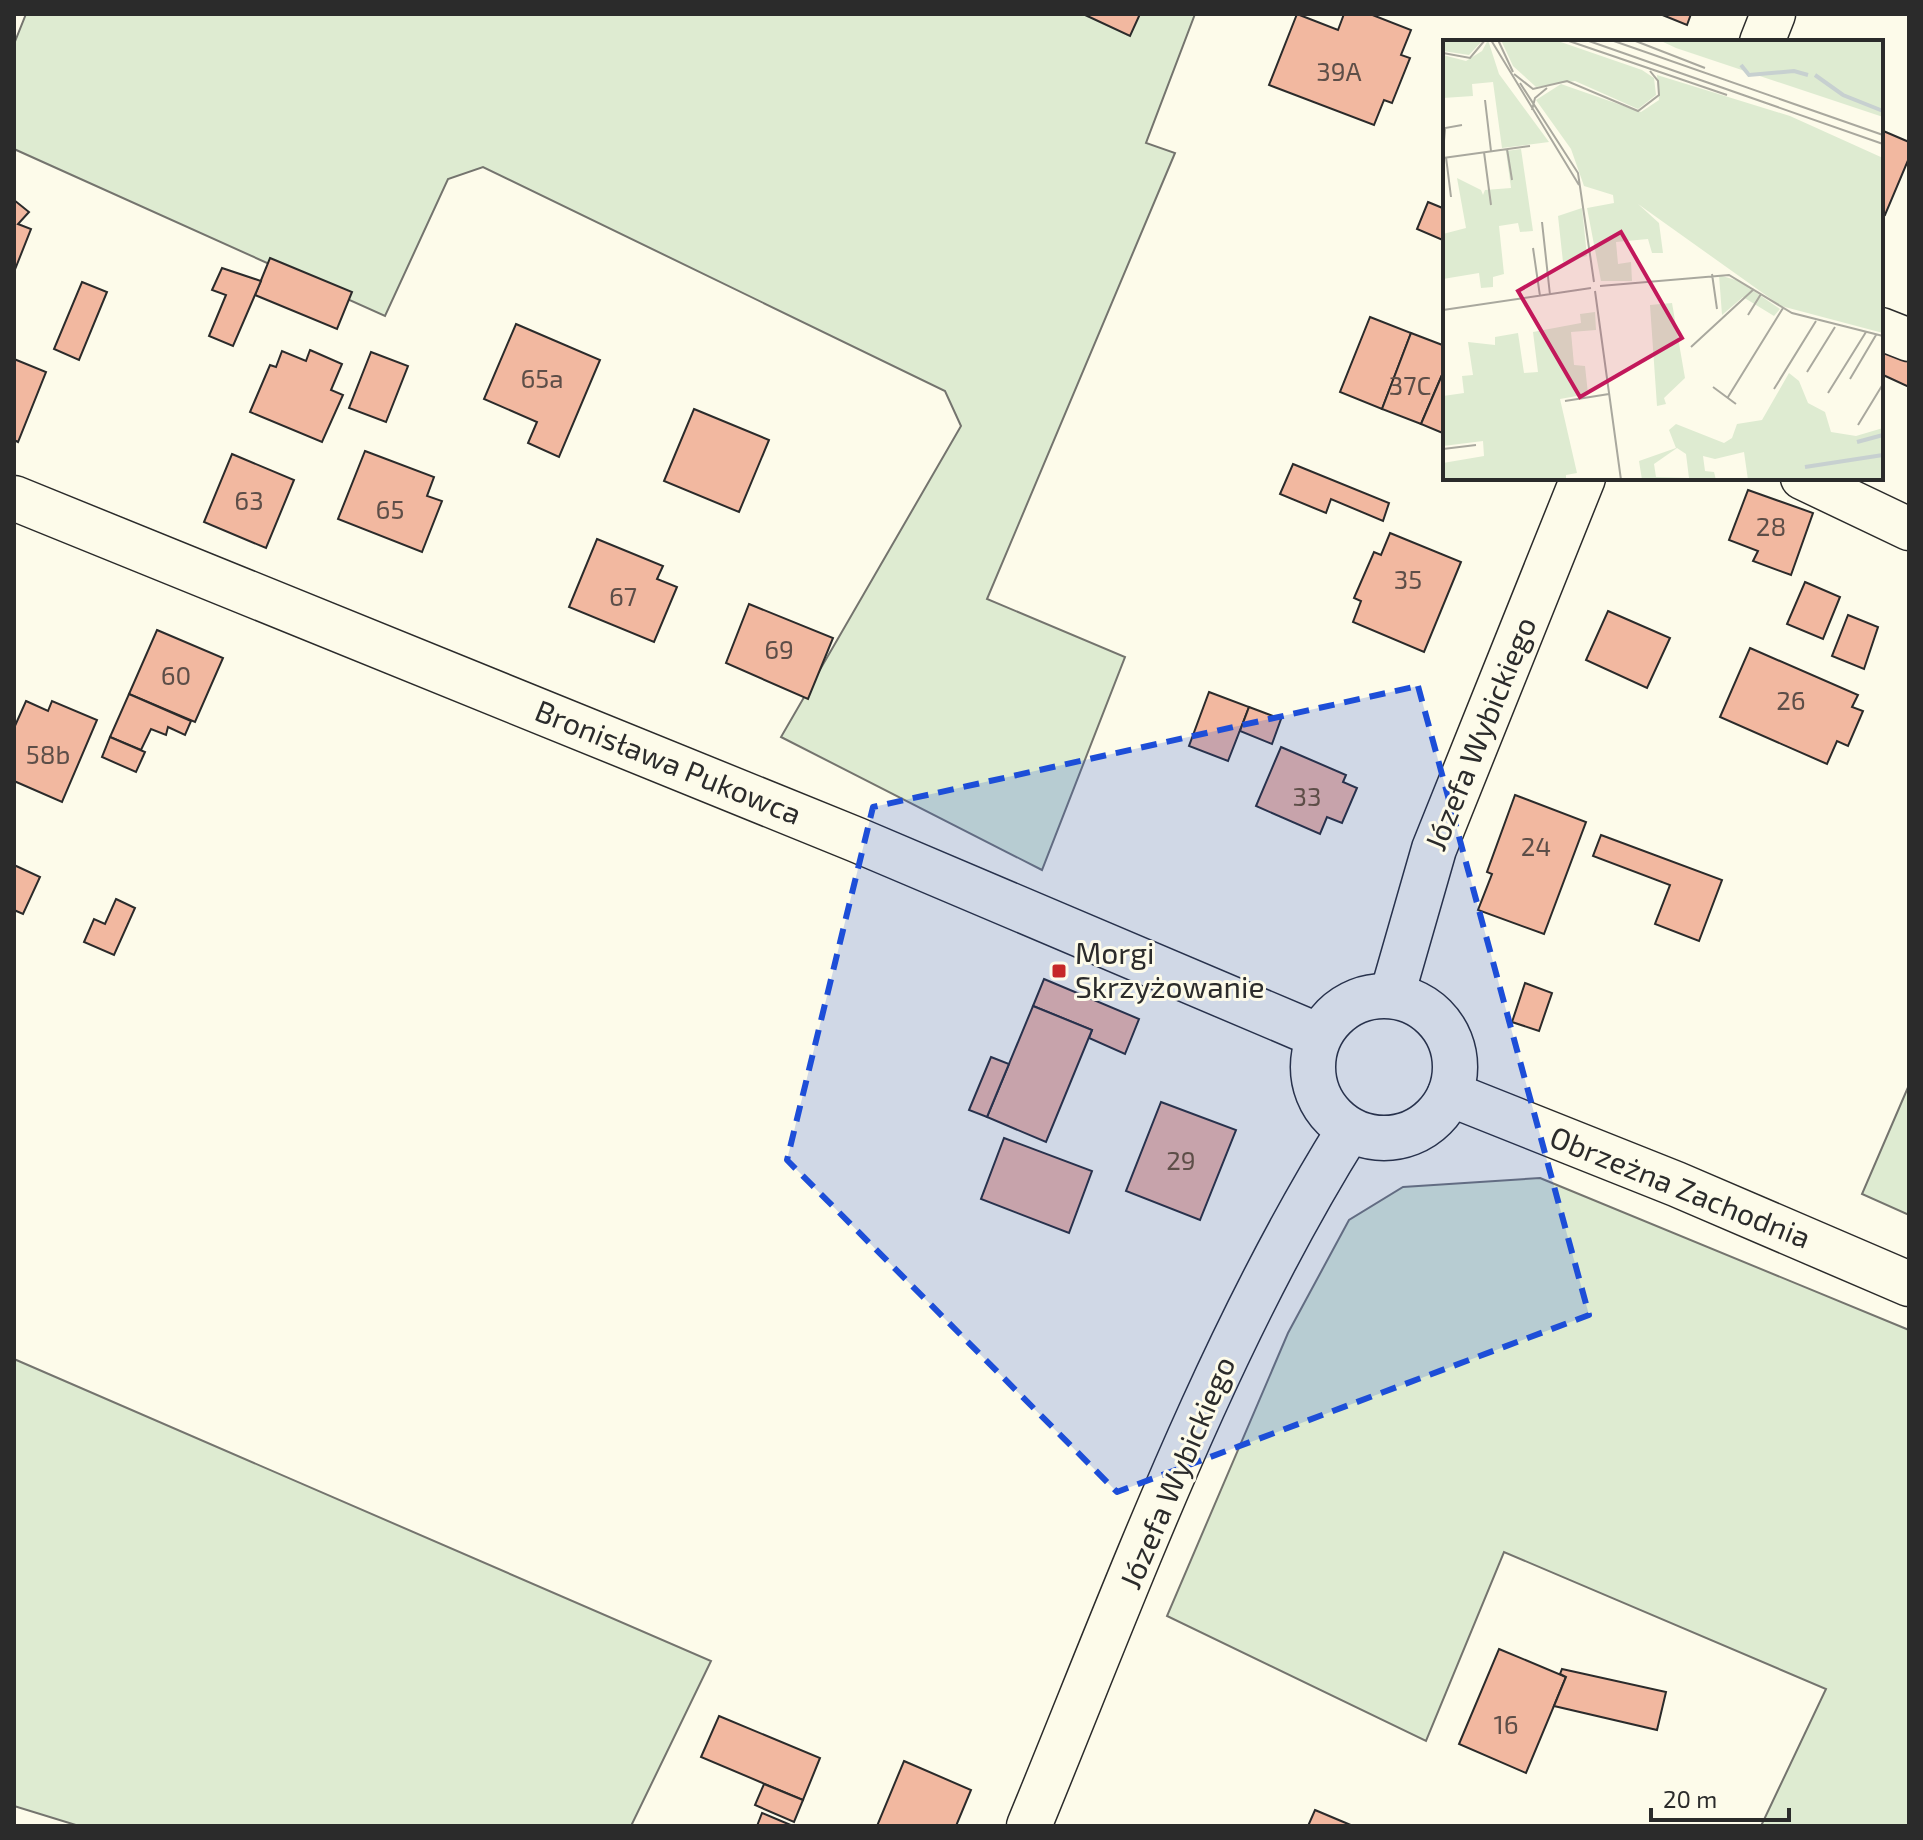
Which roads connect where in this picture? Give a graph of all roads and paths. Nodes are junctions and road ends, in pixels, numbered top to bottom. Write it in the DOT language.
graph roads {
  1 [pos="1773,14"];
  2 [pos="1763,40"];
  3 [pos="1883,330"];
  4 [pos="1909,340"];
  5 [pos="1582,480"];
  6 [pos="1806,480"];
  7 [pos="14,498"];
  8 [pos="1909,529"];
  9 [pos="1392,995"];
  10 [pos="1319,1036"];
  11 [pos="1450,1094"];
  12 [pos="1349,1130"];
  13 [pos="1909,1284"];
  14 [pos="1029,1826"];
  1 -- 2 [label="street"];
  3 -- 4 [label="street"];
  5 -- 9 [label="street, Józefa Wybickiego"];
  6 -- 8 [label="street"];
  7 -- 10 [label="street, Bronisława Pukowca"];
  9 -- 10 [label="street"];
  9 -- 11 [label="street"];
  10 -- 12 [label="street"];
  11 -- 12 [label="street"];
  11 -- 13 [label="street, Obrzeżna Zachodnia"];
  12 -- 14 [label="street, Józefa Wybickiego"];
}
